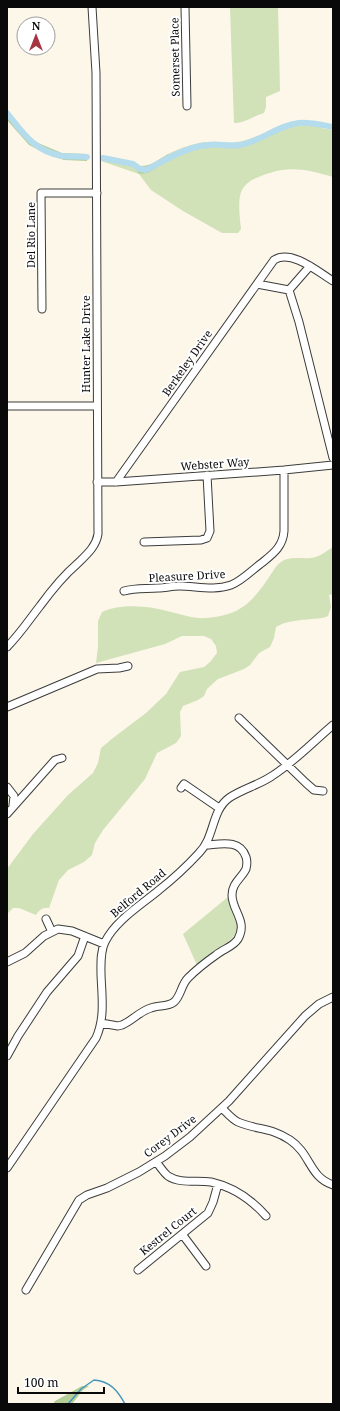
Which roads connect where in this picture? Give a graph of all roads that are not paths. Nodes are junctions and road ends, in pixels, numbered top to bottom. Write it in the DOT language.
graph roads {
  1 [pos="92,7"];
  2 [pos="185,7"];
  3 [pos="186,106"];
  4 [pos="97,193"];
  5 [pos="310,266"];
  6 [pos="333,281"];
  7 [pos="257,284"];
  8 [pos="289,290"];
  9 [pos="42,309"];
  10 [pos="7,406"];
  11 [pos="97,406"];
  12 [pos="333,458"];
  13 [pos="333,465"];
  14 [pos="284,470"];
  15 [pos="207,475"];
  16 [pos="97,482"];
  17 [pos="116,482"];
  18 [pos="144,542"];
  19 [pos="124,591"];
  20 [pos="7,647"];
  21 [pos="128,666"];
  22 [pos="7,706"];
  23 [pos="239,718"];
  24 [pos="333,726"];
  25 [pos="62,758"];
  26 [pos="287,765"];
  27 [pos="7,787"];
  28 [pos="181,788"];
  29 [pos="323,791"];
  30 [pos="13,806"];
  31 [pos="219,808"];
  32 [pos="7,814"];
  33 [pos="206,845"];
  34 [pos="46,920"];
  35 [pos="52,932"];
  36 [pos="85,936"];
  37 [pos="104,944"];
  38 [pos="7,962"];
  39 [pos="333,997"];
  40 [pos="101,1023"];
  41 [pos="7,1056"];
  42 [pos="222,1108"];
  43 [pos="156,1162"];
  44 [pos="7,1168"];
  45 [pos="218,1184"];
  46 [pos="333,1185"];
  47 [pos="266,1216"];
  48 [pos="182,1234"];
  49 [pos="206,1266"];
  50 [pos="138,1270"];
  51 [pos="26,1290"];
  1 -- 4 [label="street, Hunter Lake Drive"];
  2 -- 3 [label="street, Somerset Place"];
  4 -- 9 [label="street, Del Rio Lane"];
  4 -- 11 [label="street, Hunter Lake Drive"];
  5 -- 6 [label="street"];
  5 -- 7 [label="street, Berkeley Drive"];
  5 -- 8 [label="street"];
  7 -- 8 [label="street"];
  7 -- 17 [label="street, Berkeley Drive"];
  8 -- 12 [label="street"];
  10 -- 11 [label="street"];
  11 -- 16 [label="street, Hunter Lake Drive"];
  13 -- 14 [label="street, Webster Way"];
  14 -- 15 [label="street, Webster Way"];
  14 -- 19 [label="street, Pleasure Drive"];
  15 -- 17 [label="street, Webster Way"];
  15 -- 18 [label="street"];
  16 -- 17 [label="street, Webster Way"];
  16 -- 20 [label="street, Hunter Lake Drive"];
  21 -- 22 [label="street"];
  23 -- 26 [label="street"];
  24 -- 26 [label="street"];
  25 -- 30 [label="street"];
  26 -- 29 [label="street"];
  26 -- 31 [label="street"];
  27 -- 30 [label="street"];
  28 -- 31 [label="street"];
  30 -- 32 [label="street"];
  31 -- 33 [label="street, Belford Road"];
  33 -- 37 [label="street, Belford Road"];
  33 -- 40 [label="street"];
  34 -- 35 [label="street"];
  35 -- 36 [label="street"];
  35 -- 38 [label="street"];
  36 -- 37 [label="street"];
  36 -- 41 [label="street"];
  37 -- 40 [label="street, Belford Road"];
  39 -- 42 [label="street, Corey Drive"];
  40 -- 44 [label="street, Belford Road"];
  42 -- 43 [label="street, Corey Drive"];
  42 -- 46 [label="street"];
  43 -- 45 [label="street"];
  43 -- 51 [label="street, Corey Drive"];
  45 -- 47 [label="street"];
  45 -- 48 [label="street, Kestrel Court"];
  48 -- 49 [label="street"];
  48 -- 50 [label="street, Kestrel Court"];
}
